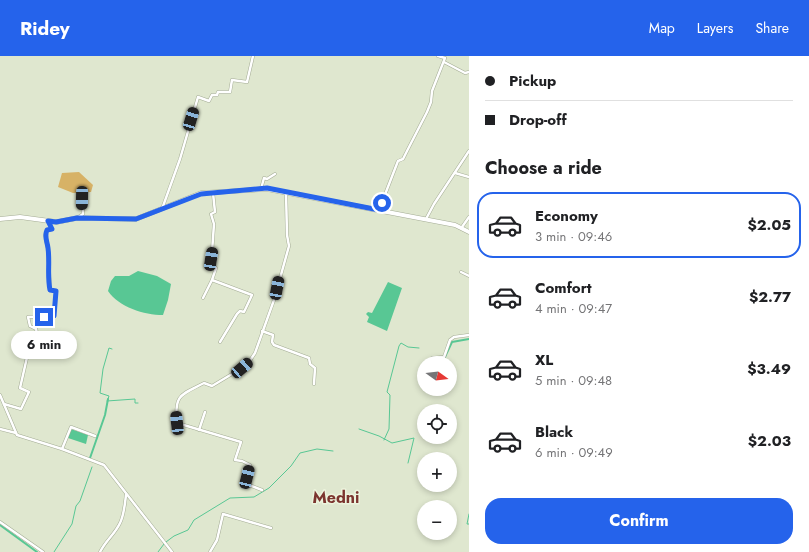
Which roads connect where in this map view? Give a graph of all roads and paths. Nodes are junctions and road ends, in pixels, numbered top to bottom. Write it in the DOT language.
graph roads {
  1 [pos="253,56"];
  2 [pos="438,56"];
  3 [pos="444,62"];
  4 [pos="469,72"];
  5 [pos="469,151"];
  6 [pos="455,172"];
  7 [pos="275,174"];
  8 [pos="469,177"];
  9 [pos="261,189"];
  10 [pos="286,191"];
  11 [pos="213,192"];
  12 [pos="85,194"];
  13 [pos="162,209"];
  14 [pos="379,210"];
  15 [pos="469,216"];
  16 [pos="77,218"];
  17 [pos="0,219"];
  18 [pos="426,219"];
  19 [pos="48,221"];
  20 [pos="462,227"];
  21 [pos="469,232"];
  22 [pos="461,272"];
  23 [pos="469,276"];
  24 [pos="212,280"];
  25 [pos="203,298"];
  26 [pos="262,331"];
  27 [pos="469,335"];
  28 [pos="220,342"];
  29 [pos="444,356"];
  30 [pos="314,384"];
  31 [pos="0,395"];
  32 [pos="4,404"];
  33 [pos="205,412"];
  34 [pos="0,429"];
  35 [pos="199,430"];
  36 [pos="16,433"];
  37 [pos="94,436"];
  38 [pos="62,449"];
  39 [pos="262,490"];
  40 [pos="127,494"];
  41 [pos="0,522"];
  42 [pos="271,528"];
  43 [pos="44,552"];
  44 [pos="100,552"];
  45 [pos="172,552"];
  46 [pos="210,552"];
  1 -- 13 [label="street"];
  2 -- 3 [label="street"];
  3 -- 4 [label="street"];
  3 -- 14 [label="street"];
  5 -- 6 [label="street"];
  6 -- 8 [label="street"];
  6 -- 18 [label="street"];
  7 -- 9 [label="street"];
  9 -- 10 [label="main road"];
  9 -- 11 [label="main road"];
  10 -- 14 [label="main road"];
  10 -- 26 [label="street"];
  11 -- 13 [label="main road"];
  11 -- 24 [label="street"];
  12 -- 16 [label="street"];
  13 -- 16 [label="main road"];
  14 -- 18 [label="main road"];
  15 -- 20 [label="street"];
  16 -- 19 [label="main road"];
  17 -- 19 [label="main road"];
  18 -- 20 [label="main road"];
  19 -- 32 [label="street"];
  20 -- 21 [label="main road"];
  22 -- 23 [label="street"];
  24 -- 25 [label="street"];
  24 -- 28 [label="street"];
  26 -- 30 [label="street"];
  26 -- 35 [label="street"];
  27 -- 29 [label="street"];
  31 -- 32 [label="street"];
  32 -- 36 [label="street"];
  33 -- 35 [label="street"];
  34 -- 36 [label="street"];
  35 -- 39 [label="street"];
  36 -- 38 [label="street"];
  37 -- 38 [label="street"];
  38 -- 40 [label="street"];
  40 -- 44 [label="street"];
  40 -- 45 [label="street"];
  41 -- 43 [label="street"];
  42 -- 46 [label="street"];
}
